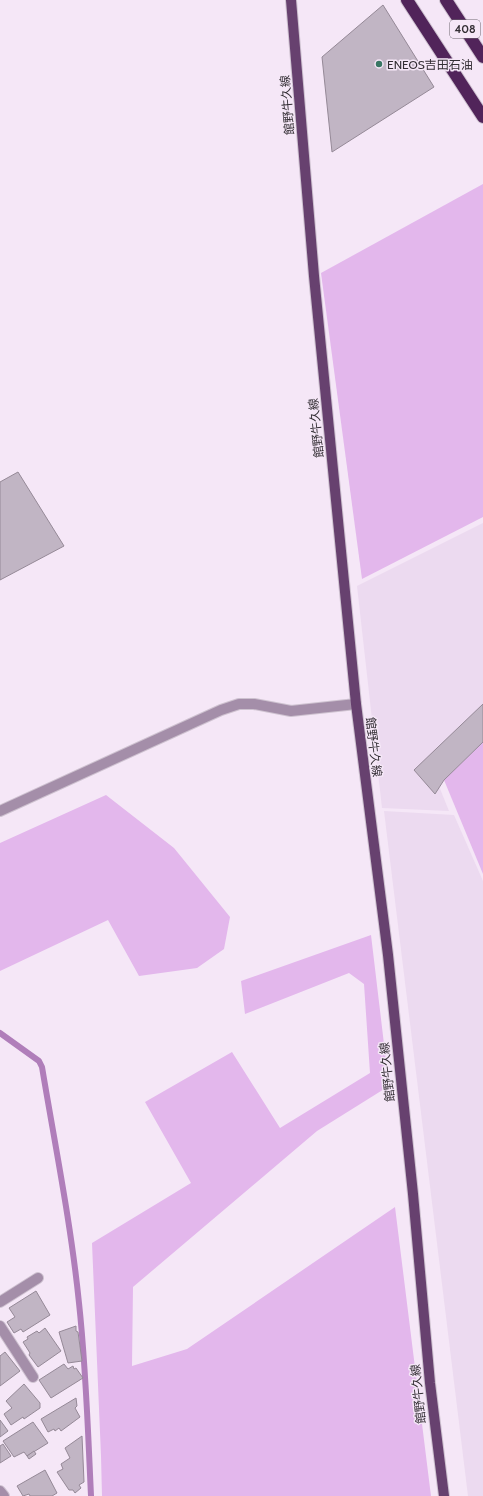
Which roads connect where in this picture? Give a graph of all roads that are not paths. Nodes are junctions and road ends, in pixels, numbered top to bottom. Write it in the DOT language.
graph roads {
  1 [pos="291,0"];
  2 [pos="407,0"];
  3 [pos="446,0"];
  4 [pos="483,57"];
  5 [pos="483,117"];
  6 [pos="356,704"];
  7 [pos="0,811"];
  8 [pos="38,1278"];
  9 [pos="0,1302"];
  10 [pos="0,1326"];
  11 [pos="33,1377"];
  12 [pos="0,1491"];
  13 [pos="4,1496"];
  14 [pos="444,1496"];
  1 -- 6 [label="main road, 館野牛久線"];
  2 -- 5 [label="highway, 408"];
  3 -- 4 [label="highway, 408"];
  6 -- 7 [label="street"];
  6 -- 14 [label="main road, 館野牛久線"];
  8 -- 9 [label="street"];
  10 -- 11 [label="street"];
  12 -- 13 [label="street"];
}
